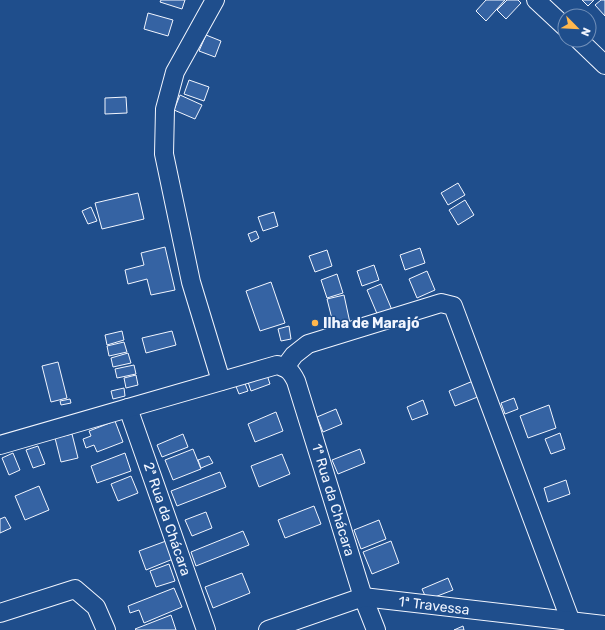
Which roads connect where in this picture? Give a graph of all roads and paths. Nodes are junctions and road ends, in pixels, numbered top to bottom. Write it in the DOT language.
graph roads {
  1 [pos="215,0"];
  2 [pos="536,0"];
  3 [pos="557,20"];
  4 [pos="588,48"];
  5 [pos="605,64"];
  6 [pos="288,369"];
  7 [pos="221,381"];
  8 [pos="128,408"];
  9 [pos="0,445"];
  10 [pos="363,597"];
  11 [pos="0,613"];
  12 [pos="605,624"];
  13 [pos="573,626"];
  14 [pos="106,630"];
  15 [pos="206,630"];
  16 [pos="268,630"];
  17 [pos="376,630"];
  1 -- 7 [label="street"];
  2 -- 3 [label="street"];
  4 -- 5 [label="street"];
  6 -- 7 [label="street"];
  6 -- 10 [label="street, 1ª Rua da Chácara"];
  6 -- 13 [label="street"];
  7 -- 8 [label="street"];
  8 -- 9 [label="street"];
  8 -- 15 [label="street, 2ª Rua da Chácara"];
  10 -- 13 [label="street, 1ª Travessa"];
  10 -- 16 [label="street, 1ª Travessa"];
  10 -- 17 [label="street, 1ª Rua da Chácara"];
  11 -- 14 [label="street"];
  12 -- 13 [label="street, 1ª Travessa"];
}
